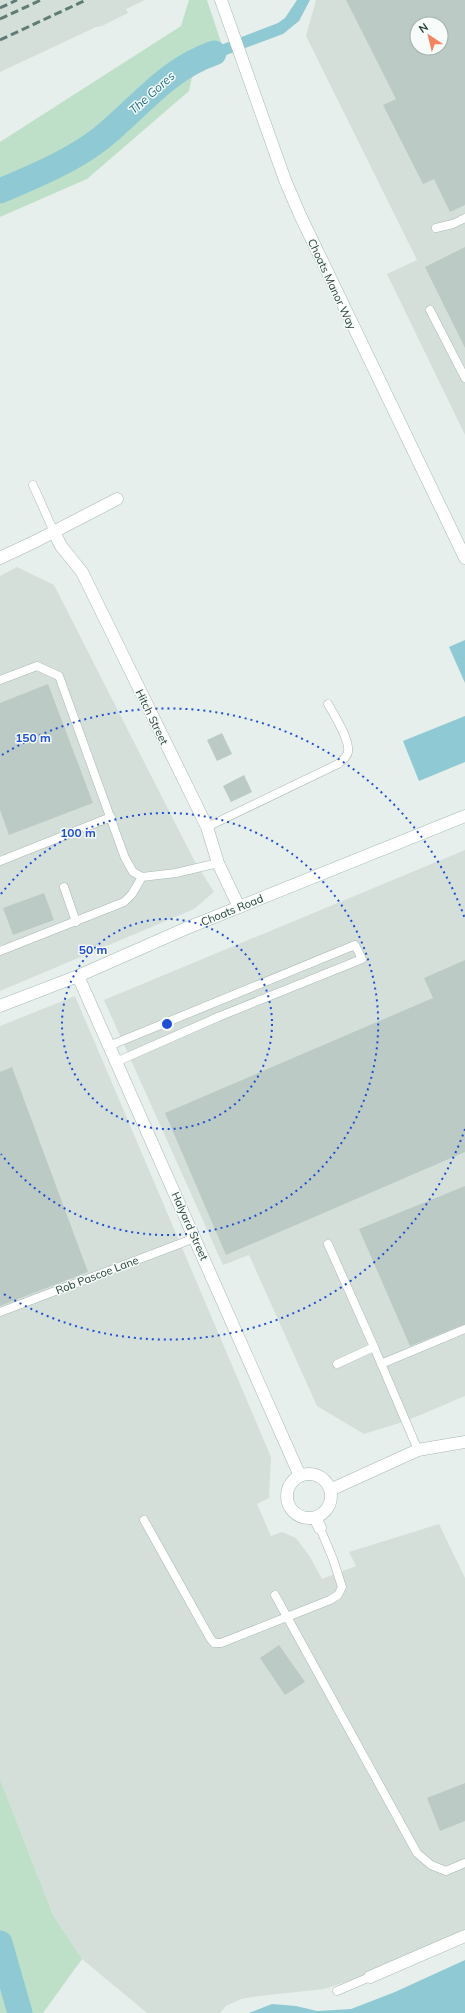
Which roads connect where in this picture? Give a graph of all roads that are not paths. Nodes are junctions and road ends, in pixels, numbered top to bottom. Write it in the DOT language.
graph roads {
  1 [pos="221,0"];
  2 [pos="465,218"];
  3 [pos="436,228"];
  4 [pos="430,310"];
  5 [pos="465,378"];
  6 [pos="33,485"];
  7 [pos="117,499"];
  8 [pos="54,532"];
  9 [pos="0,558"];
  10 [pos="465,558"];
  11 [pos="0,680"];
  12 [pos="328,704"];
  13 [pos="465,816"];
  14 [pos="111,817"];
  15 [pos="207,827"];
  16 [pos="0,861"];
  17 [pos="218,863"];
  18 [pos="142,877"];
  19 [pos="64,887"];
  20 [pos="239,907"];
  21 [pos="76,922"];
  22 [pos="0,952"];
  23 [pos="78,976"];
  24 [pos="0,1006"];
  25 [pos="109,1046"];
  26 [pos="116,1062"];
  27 [pos="195,1238"];
  28 [pos="328,1244"];
  29 [pos="0,1312"];
  30 [pos="465,1329"];
  31 [pos="374,1347"];
  32 [pos="337,1364"];
  33 [pos="382,1364"];
  34 [pos="465,1442"];
  35 [pos="418,1450"];
  36 [pos="300,1476"];
  37 [pos="330,1490"];
  38 [pos="315,1517"];
  39 [pos="144,1520"];
  40 [pos="320,1528"];
  41 [pos="275,1594"];
  42 [pos="288,1617"];
  43 [pos="465,1863"];
  44 [pos="465,1936"];
  45 [pos="370,1977"];
  46 [pos="338,1991"];
  1 -- 10 [label="street, Choats Manor Way"];
  2 -- 3 [label="lane"];
  4 -- 5 [label="lane"];
  6 -- 8 [label="lane"];
  7 -- 8 [label="street"];
  8 -- 9 [label="street"];
  8 -- 15 [label="street, Hitch Street"];
  11 -- 14 [label="lane"];
  12 -- 15 [label="lane"];
  13 -- 20 [label="street, Choats Road"];
  14 -- 16 [label="lane"];
  14 -- 18 [label="lane"];
  15 -- 17 [label="street, Hitch Street"];
  17 -- 18 [label="lane"];
  17 -- 20 [label="street, Hitch Street"];
  18 -- 21 [label="lane"];
  19 -- 21 [label="lane"];
  20 -- 23 [label="street, Choats Road"];
  21 -- 22 [label="lane"];
  23 -- 24 [label="street, Choats Road"];
  23 -- 25 [label="street, Halyard Street"];
  25 -- 26 [label="street, Halyard Street"];
  25 -- 26 [label="lane"];
  26 -- 27 [label="street, Halyard Street"];
  27 -- 29 [label="lane, Rob Pascoe Lane"];
  27 -- 36 [label="street, Halyard Street"];
  28 -- 31 [label="lane"];
  30 -- 33 [label="lane"];
  31 -- 32 [label="lane"];
  31 -- 33 [label="lane"];
  33 -- 35 [label="lane"];
  34 -- 35 [label="street"];
  35 -- 37 [label="street"];
  36 -- 37 [label="street"];
  36 -- 38 [label="street"];
  37 -- 38 [label="street"];
  38 -- 40 [label="street"];
  39 -- 42 [label="lane"];
  40 -- 42 [label="lane"];
  41 -- 42 [label="lane"];
  42 -- 43 [label="lane"];
  44 -- 45 [label="street"];
  45 -- 46 [label="lane"];
}
